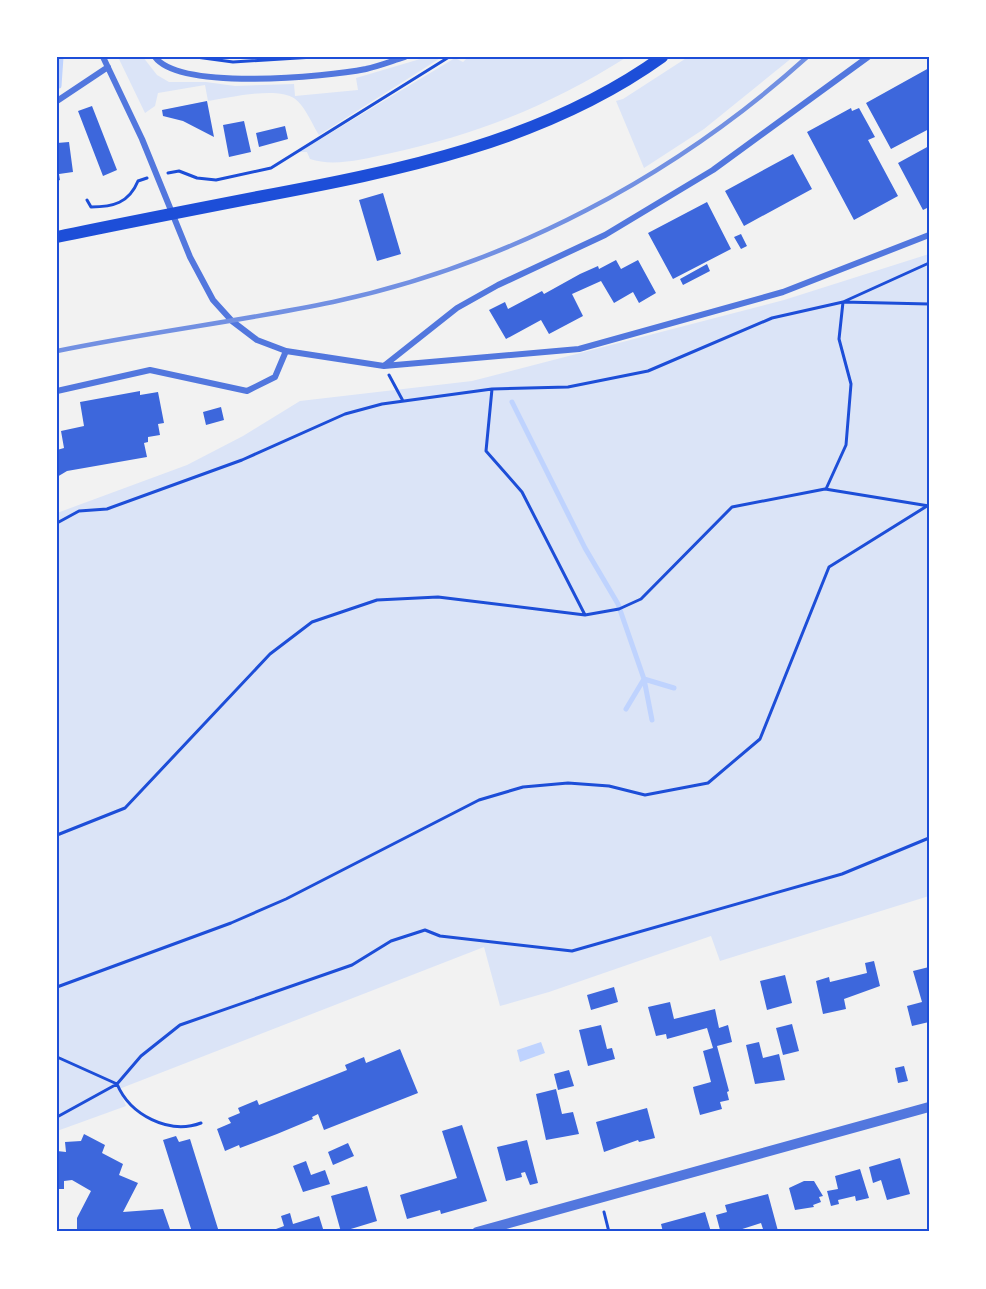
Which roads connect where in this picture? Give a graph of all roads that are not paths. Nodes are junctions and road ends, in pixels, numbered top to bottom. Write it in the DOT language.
graph roads {
  1 [pos="103,57"];
  2 [pos="155,57"];
  3 [pos="405,57"];
  4 [pos="662,57"];
  5 [pos="868,57"];
  6 [pos="108,67"];
  7 [pos="57,101"];
  8 [pos="171,214"];
  9 [pos="929,235"];
  10 [pos="57,237"];
  11 [pos="286,351"];
  12 [pos="384,366"];
  13 [pos="57,391"];
  14 [pos="929,1107"];
  15 [pos="477,1232"];
  1 -- 6 [label="street"];
  2 -- 3 [label="street"];
  4 -- 8 [label="main road"];
  5 -- 12 [label="street"];
  6 -- 7 [label="street"];
  6 -- 8 [label="street"];
  8 -- 10 [label="main road"];
  8 -- 11 [label="street"];
  9 -- 12 [label="street"];
  11 -- 12 [label="street"];
  11 -- 13 [label="street"];
  14 -- 15 [label="street"];
}
